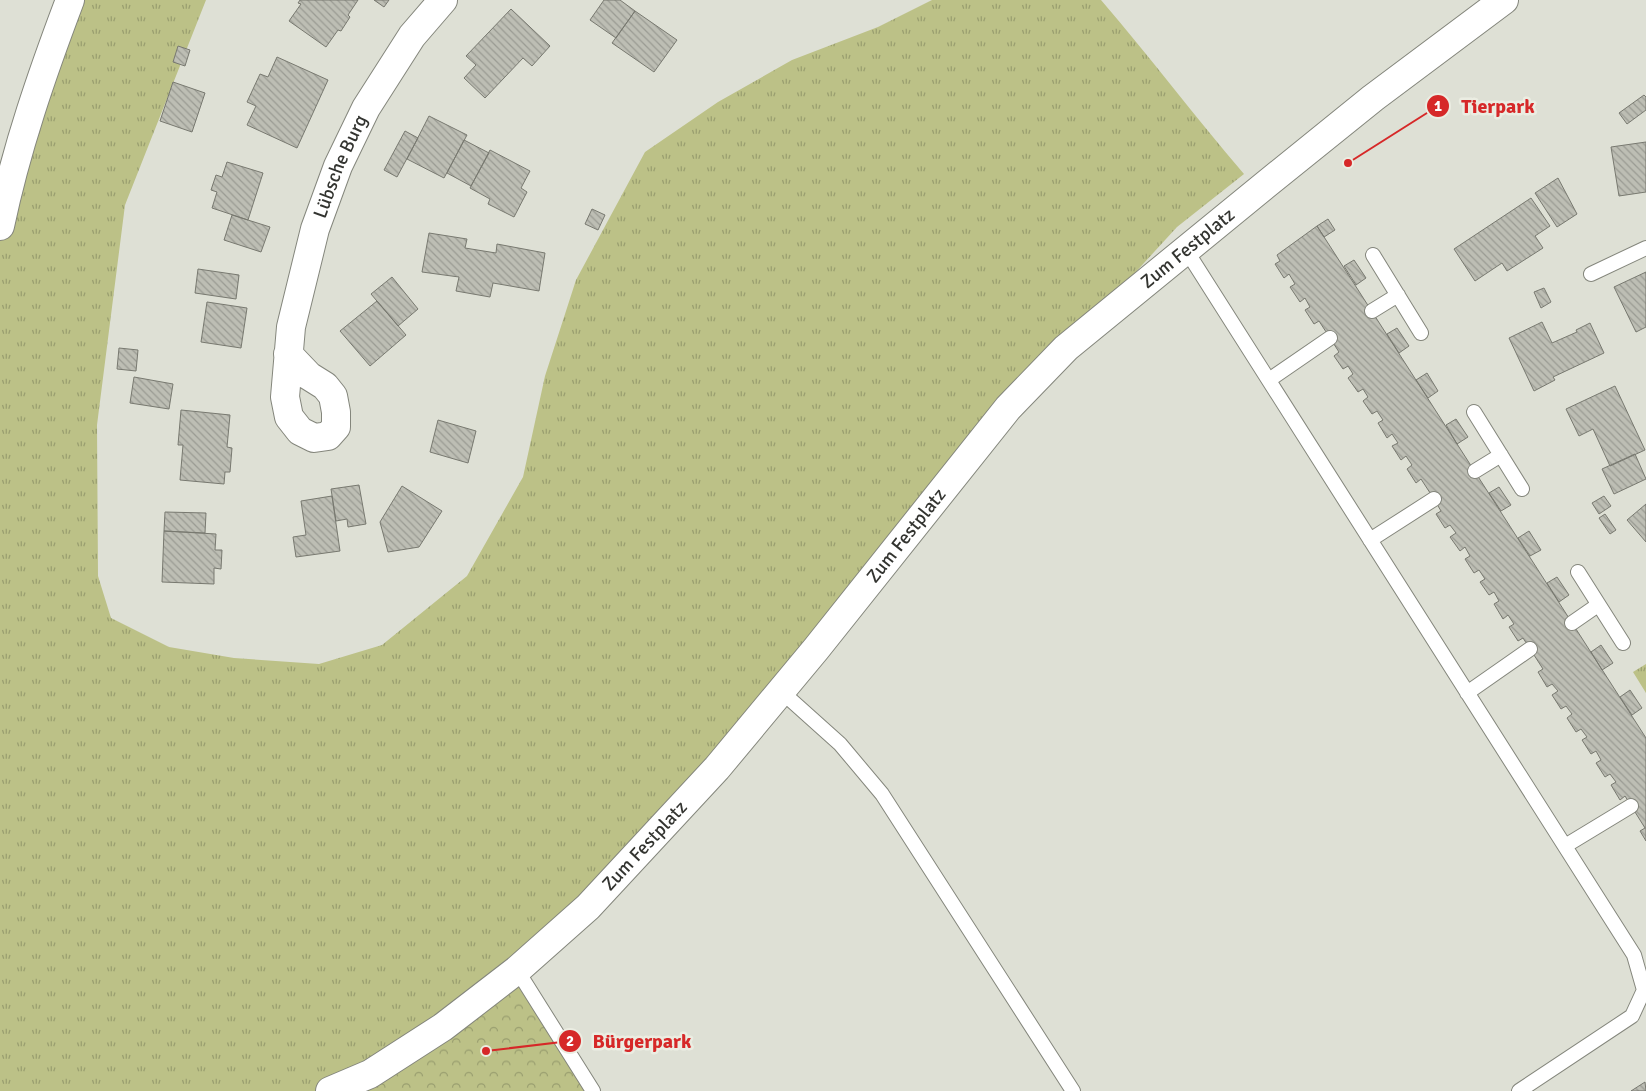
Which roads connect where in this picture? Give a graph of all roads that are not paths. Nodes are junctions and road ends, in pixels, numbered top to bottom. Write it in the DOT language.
graph roads {
  1 [pos="70,0"];
  2 [pos="443,0"];
  3 [pos="1504,0"];
  4 [pos="0,226"];
  5 [pos="1646,248"];
  6 [pos="1186,250"];
  7 [pos="1373,255"];
  8 [pos="1591,274"];
  9 [pos="1398,295"];
  10 [pos="1372,311"];
  11 [pos="1421,332"];
  12 [pos="1330,338"];
  13 [pos="288,354"];
  14 [pos="1269,380"];
  15 [pos="1474,412"];
  16 [pos="1501,455"];
  17 [pos="1475,471"];
  18 [pos="1522,489"];
  19 [pos="1434,499"];
  20 [pos="1370,540"];
  21 [pos="1578,572"];
  22 [pos="1598,605"];
  23 [pos="1572,623"];
  24 [pos="1623,643"];
  25 [pos="1530,649"];
  26 [pos="782,692"];
  27 [pos="1467,693"];
  28 [pos="1631,806"];
  29 [pos="1565,846"];
  30 [pos="517,970"];
  31 [pos="1645,991"];
  32 [pos="330,1091"];
  33 [pos="594,1091"];
  34 [pos="1073,1091"];
  35 [pos="1519,1091"];
  1 -- 4 [label="street"];
  2 -- 13 [label="street, Lübsche Burg"];
  3 -- 6 [label="street, Zum Festplatz"];
  5 -- 8 [label="lane"];
  6 -- 14 [label="lane"];
  6 -- 26 [label="street, Zum Festplatz"];
  7 -- 9 [label="lane"];
  9 -- 10 [label="lane"];
  9 -- 11 [label="lane"];
  12 -- 14 [label="lane"];
  14 -- 20 [label="lane"];
  15 -- 16 [label="lane"];
  16 -- 17 [label="lane"];
  16 -- 18 [label="lane"];
  19 -- 20 [label="lane"];
  20 -- 27 [label="lane"];
  21 -- 22 [label="lane"];
  22 -- 23 [label="lane"];
  22 -- 24 [label="lane"];
  25 -- 27 [label="lane"];
  26 -- 30 [label="street, Zum Festplatz"];
  26 -- 34 [label="lane"];
  27 -- 29 [label="lane"];
  28 -- 29 [label="lane"];
  29 -- 31 [label="lane"];
  30 -- 32 [label="street, Zum Festplatz"];
  30 -- 33 [label="lane"];
  31 -- 35 [label="lane"];
}
